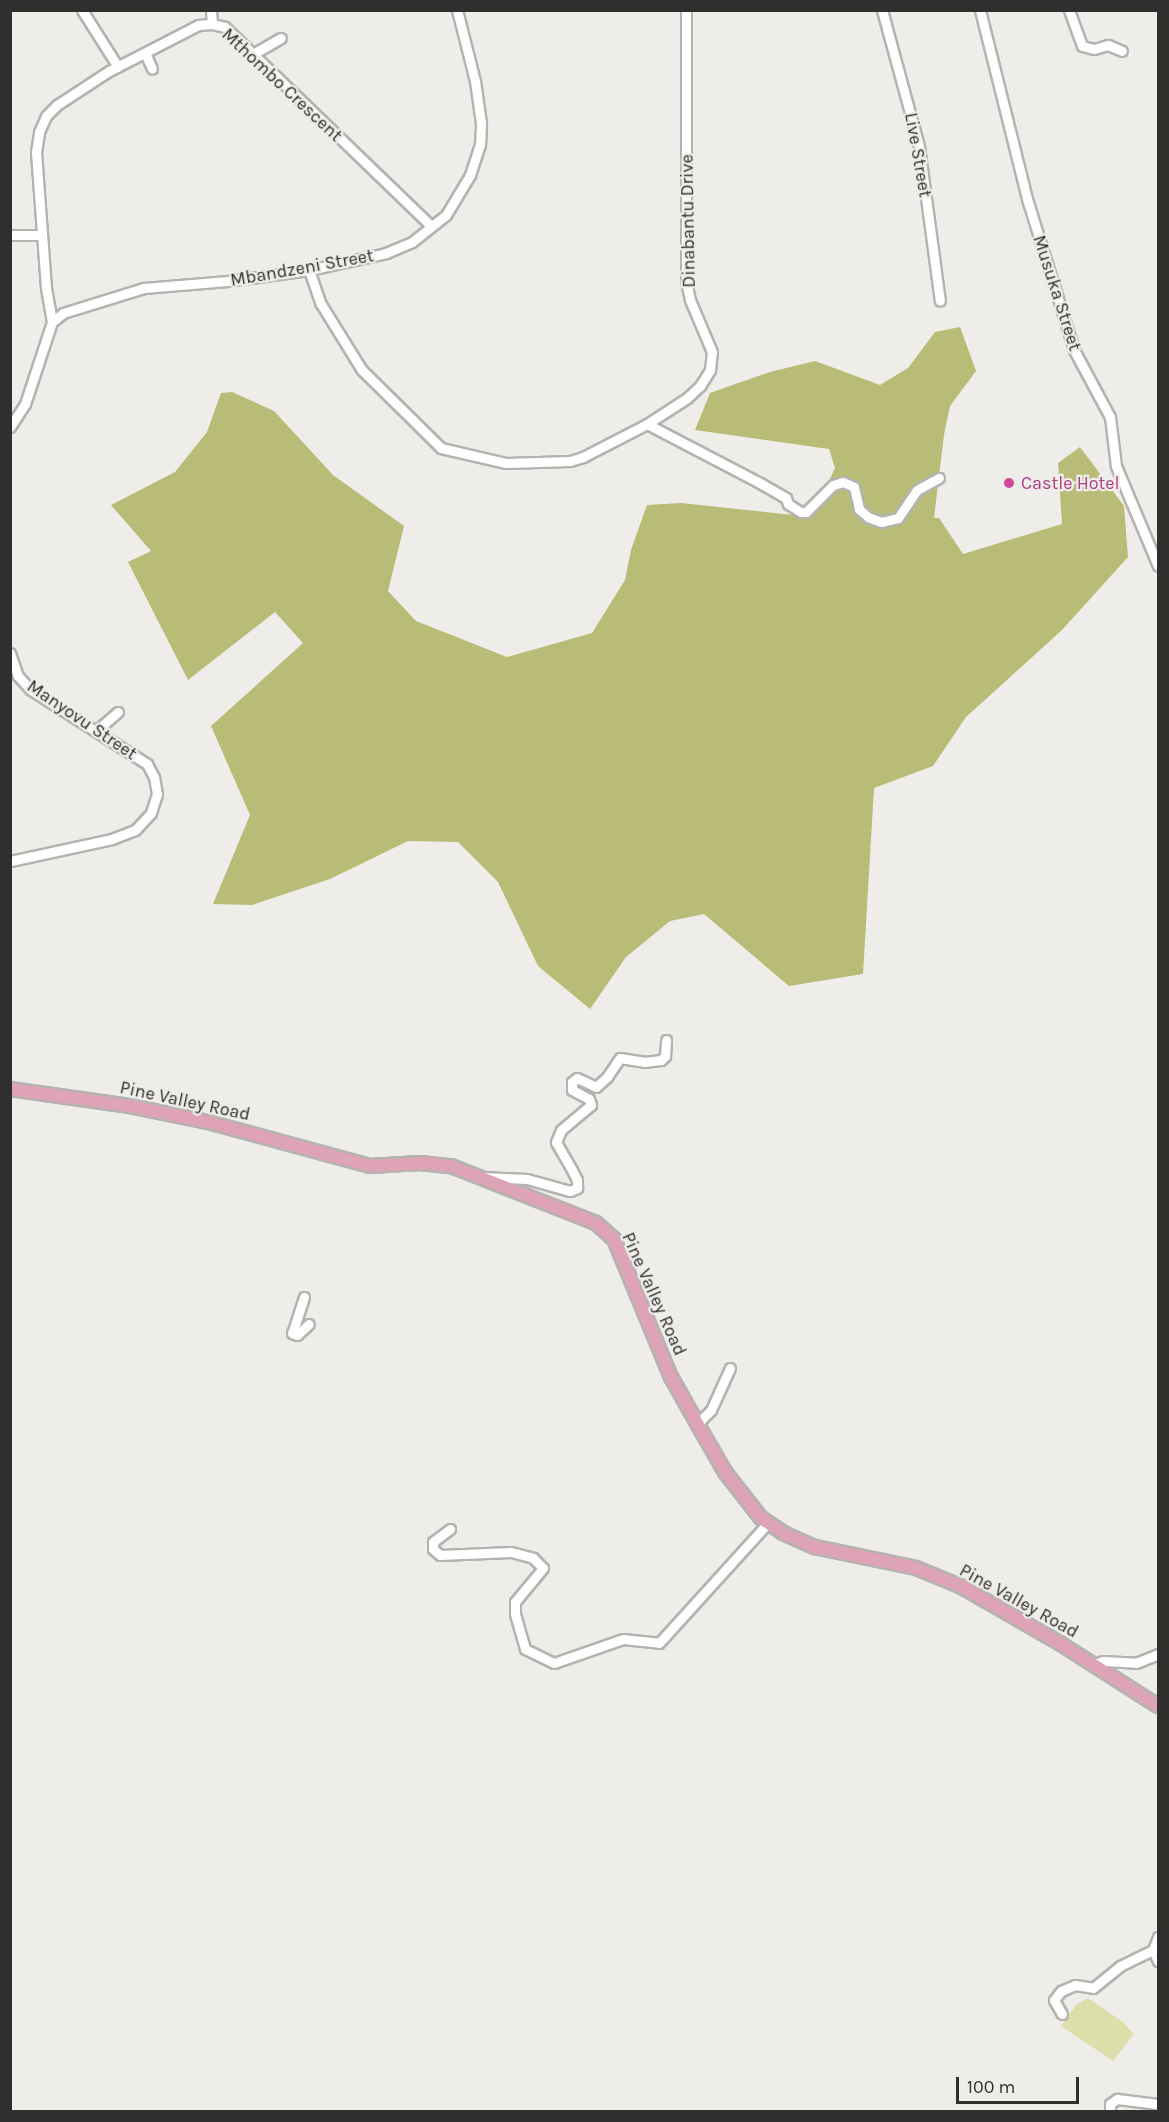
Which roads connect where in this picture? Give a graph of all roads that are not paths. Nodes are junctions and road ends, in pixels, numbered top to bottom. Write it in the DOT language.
graph roads {
  1 [pos="82,10"];
  2 [pos="211,10"];
  3 [pos="457,10"];
  4 [pos="686,10"];
  5 [pos="882,10"];
  6 [pos="980,10"];
  7 [pos="1069,10"];
  8 [pos="212,24"];
  9 [pos="281,38"];
  10 [pos="1122,51"];
  11 [pos="145,53"];
  12 [pos="253,54"];
  13 [pos="118,67"];
  14 [pos="152,69"];
  15 [pos="431,226"];
  16 [pos="10,235"];
  17 [pos="41,236"];
  18 [pos="309,270"];
  19 [pos="940,301"];
  20 [pos="52,322"];
  21 [pos="647,424"];
  22 [pos="10,426"];
  23 [pos="939,478"];
  24 [pos="1158,566"];
  25 [pos="10,653"];
  26 [pos="118,712"];
  27 [pos="96,731"];
  28 [pos="10,861"];
  29 [pos="666,1040"];
  30 [pos="10,1089"];
  31 [pos="480,1177"];
  32 [pos="304,1297"];
  33 [pos="309,1324"];
  34 [pos="730,1368"];
  35 [pos="697,1424"];
  36 [pos="768,1523"];
  37 [pos="450,1529"];
  38 [pos="1158,1654"];
  39 [pos="1094,1664"];
  40 [pos="1158,1706"];
  41 [pos="1158,1937"];
  42 [pos="1152,1950"];
  43 [pos="1158,1961"];
  44 [pos="1062,2014"];
  45 [pos="1158,2104"];
  46 [pos="1110,2112"];
  1 -- 13 [label="street"];
  2 -- 8 [label="street"];
  3 -- 15 [label="street, Mbandzeni Street"];
  4 -- 21 [label="street, Dinabantu Drive"];
  5 -- 19 [label="street, Live Street"];
  6 -- 24 [label="street, Musuka Street"];
  7 -- 10 [label="street"];
  8 -- 11 [label="street, Mthombo Crescent"];
  8 -- 12 [label="street, Mthombo Crescent"];
  9 -- 12 [label="street"];
  11 -- 13 [label="street, Mthombo Crescent"];
  11 -- 14 [label="street"];
  12 -- 15 [label="street, Mthombo Crescent"];
  13 -- 17 [label="street, Mthombo Crescent"];
  15 -- 18 [label="street, Mbandzeni Street"];
  16 -- 17 [label="street"];
  17 -- 20 [label="street, Mthombo Crescent"];
  18 -- 20 [label="street, Mbandzeni Street"];
  18 -- 21 [label="street, Dinabantu Drive"];
  20 -- 22 [label="street"];
  21 -- 23 [label="street"];
  25 -- 27 [label="street, Manyovu Street"];
  26 -- 27 [label="street"];
  27 -- 28 [label="street, Manyovu Street"];
  29 -- 31 [label="street"];
  30 -- 31 [label="main road, Pine Valley Road"];
  31 -- 35 [label="main road, Pine Valley Road"];
  32 -- 33 [label="street"];
  34 -- 35 [label="street"];
  35 -- 36 [label="main road, Pine Valley Road"];
  36 -- 37 [label="street"];
  36 -- 39 [label="main road, Pine Valley Road"];
  38 -- 39 [label="street"];
  39 -- 40 [label="main road, Pine Valley Road"];
  41 -- 42 [label="street"];
  42 -- 43 [label="street"];
  42 -- 44 [label="street"];
  45 -- 46 [label="street"];
}
